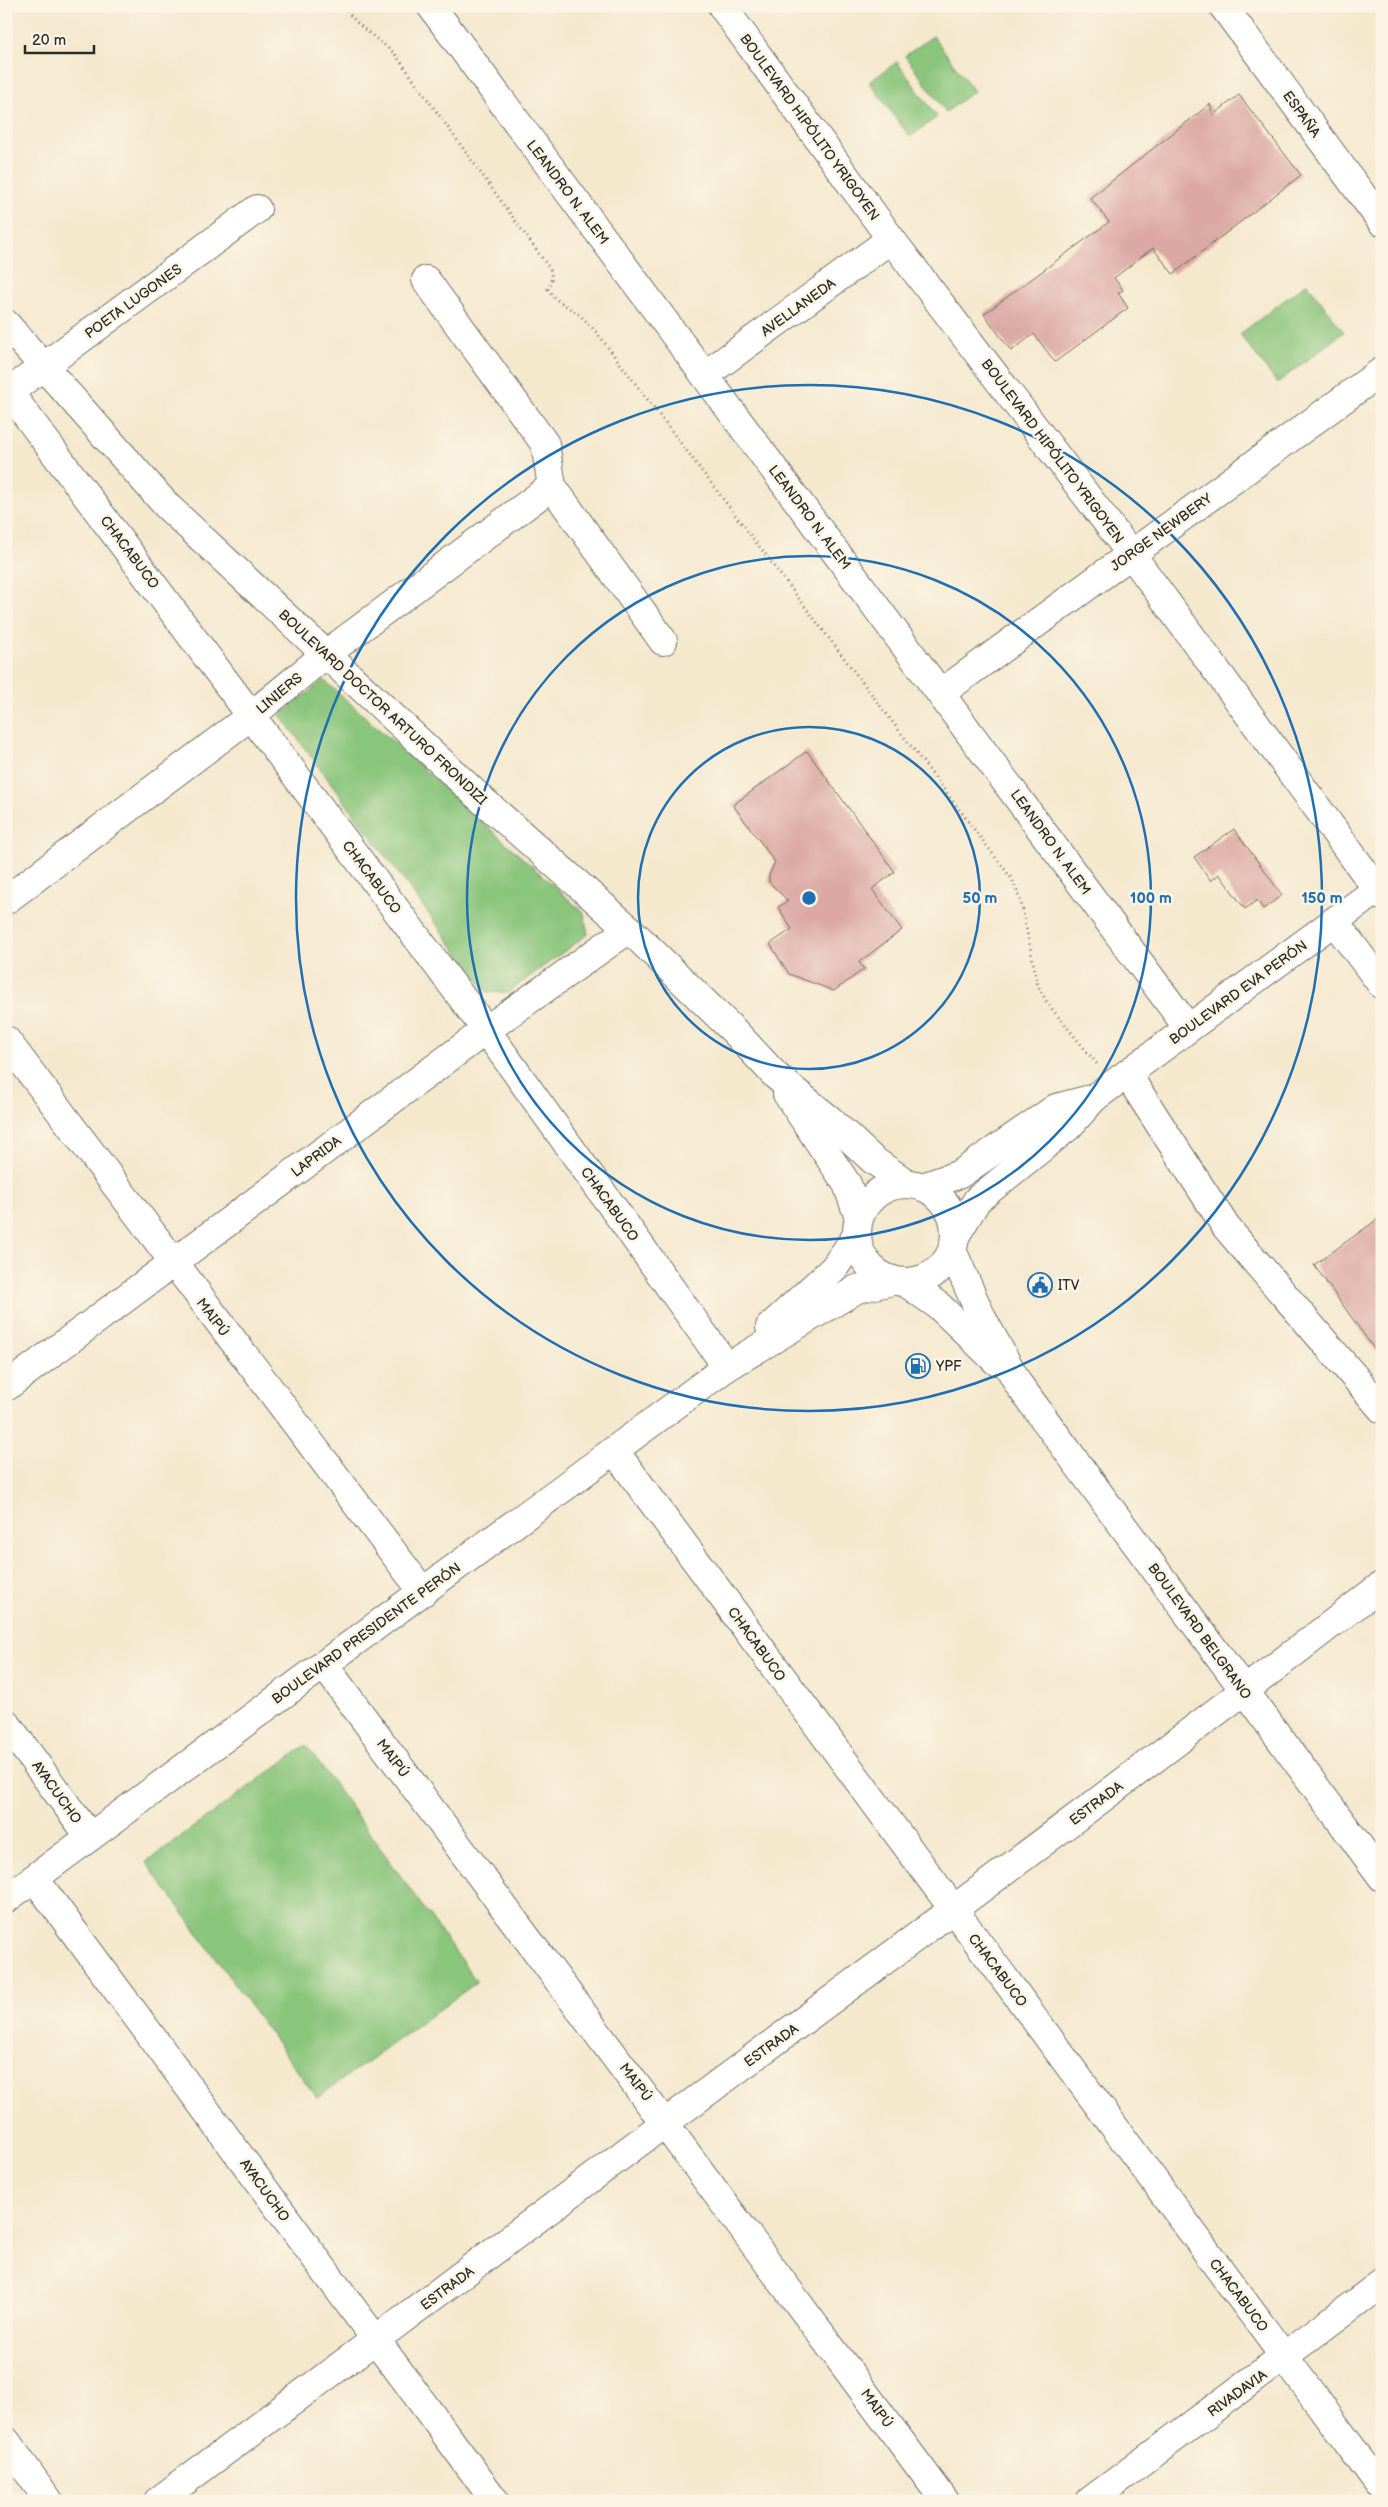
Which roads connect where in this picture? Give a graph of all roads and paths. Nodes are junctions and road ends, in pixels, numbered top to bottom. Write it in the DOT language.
graph roads {
  1 [pos="346,6"];
  2 [pos="431,6"];
  3 [pos="722,6"];
  4 [pos="1223,6"];
  5 [pos="256,210"];
  6 [pos="1382,222"];
  7 [pos="892,238"];
  8 [pos="426,280"];
  9 [pos="6,324"];
  10 [pos="43,368"];
  11 [pos="1382,371"];
  12 [pos="705,376"];
  13 [pos="9,392"];
  14 [pos="552,486"];
  15 [pos="1131,554"];
  16 [pos="663,641"];
  17 [pos="326,654"];
  18 [pos="941,693"];
  19 [pos="252,715"];
  20 [pos="1380,891"];
  21 [pos="6,900"];
  22 [pos="1334,921"];
  23 [pos="629,929"];
  24 [pos="1382,985"];
  25 [pos="1188,1028"];
  26 [pos="486,1030"];
  27 [pos="6,1040"];
  28 [pos="776,1076"];
  29 [pos="1112,1085"];
  30 [pos="915,1185"];
  31 [pos="858,1227"];
  32 [pos="954,1242"];
  33 [pos="173,1263"];
  34 [pos="899,1282"];
  35 [pos="727,1367"];
  36 [pos="1019,1385"];
  37 [pos="6,1387"];
  38 [pos="1382,1409"];
  39 [pos="614,1450"];
  40 [pos="1382,1585"];
  41 [pos="422,1592"];
  42 [pos="324,1665"];
  43 [pos="1245,1692"];
  44 [pos="6,1723"];
  45 [pos="90,1837"];
  46 [pos="1382,1876"];
  47 [pos="34,1879"];
  48 [pos="6,1900"];
  49 [pos="954,1910"];
  50 [pos="666,2123"];
  51 [pos="1382,2283"];
  52 [pos="376,2341"];
  53 [pos="1285,2358"];
  54 [pos="6,2442"];
  55 [pos="1382,2489"];
  56 [pos="49,2501"];
  57 [pos="158,2501"];
  58 [pos="495,2501"];
  59 [pos="945,2501"];
  60 [pos="1090,2501"];
  1 -- 29 [label="path"];
  2 -- 12 [label="street, LEANDRO N. ALEM"];
  3 -- 7 [label="street, BOULEVARD HIPÓLITO YRIGOYEN"];
  4 -- 6 [label="street, ESPAÑA"];
  5 -- 10 [label="street, POETA LUGONES"];
  7 -- 12 [label="street, AVELLANEDA"];
  7 -- 15 [label="street, BOULEVARD HIPÓLITO YRIGOYEN"];
  8 -- 14 [label="street"];
  9 -- 10 [label="street, BOULEVARD DOCTOR ARTURO FRONDIZI"];
  10 -- 13 [label="street, POETA LUGONES"];
  10 -- 17 [label="street, BOULEVARD DOCTOR ARTURO FRONDIZI"];
  11 -- 15 [label="street, JORGE NEWBERY"];
  12 -- 18 [label="street, LEANDRO N. ALEM"];
  13 -- 19 [label="street, CHACABUCO"];
  14 -- 16 [label="street"];
  14 -- 17 [label="street, LINIERS"];
  15 -- 18 [label="street, JORGE NEWBERY"];
  15 -- 20 [label="street, BOULEVARD HIPÓLITO YRIGOYEN"];
  17 -- 19 [label="street, LINIERS"];
  17 -- 23 [label="street, BOULEVARD DOCTOR ARTURO FRONDIZI"];
  18 -- 25 [label="street, LEANDRO N. ALEM"];
  19 -- 21 [label="street, LINIERS"];
  19 -- 26 [label="street, CHACABUCO"];
  20 -- 22 [label="street, BOULEVARD EVA PERÓN"];
  22 -- 24 [label="street"];
  22 -- 25 [label="street, BOULEVARD EVA PERÓN"];
  23 -- 26 [label="street, LAPRIDA"];
  23 -- 28 [label="street, BOULEVARD DOCTOR ARTURO FRONDIZI"];
  25 -- 29 [label="street, BOULEVARD EVA PERÓN"];
  26 -- 33 [label="street, LAPRIDA"];
  26 -- 35 [label="street, CHACABUCO"];
  27 -- 33 [label="street, MAIPÚ"];
  28 -- 30 [label="street, BOULEVARD DOCTOR ARTURO FRONDIZI"];
  28 -- 31 [label="street, BOULEVARD DOCTOR ARTURO FRONDIZI"];
  29 -- 30 [label="street, BOULEVARD PRESIDENTE PERÓN"];
  29 -- 32 [label="street, BOULEVARD PRESIDENTE PERÓN"];
  29 -- 38 [label="street"];
  30 -- 31 [label="street, BOULEVARD PRESIDENTE PERÓN"];
  30 -- 32 [label="street"];
  31 -- 34 [label="street"];
  31 -- 35 [label="street, BOULEVARD PRESIDENTE PERÓN"];
  32 -- 34 [label="street, BOULEVARD PRESIDENTE PERÓN"];
  32 -- 36 [label="street, BOULEVARD BELGRANO"];
  33 -- 37 [label="street, LAPRIDA"];
  33 -- 41 [label="street, MAIPÚ"];
  34 -- 35 [label="street, BOULEVARD PRESIDENTE PERÓN"];
  34 -- 36 [label="street, BOULEVARD BELGRANO"];
  35 -- 39 [label="street, BOULEVARD PRESIDENTE PERÓN"];
  36 -- 43 [label="street, BOULEVARD BELGRANO"];
  39 -- 41 [label="street, BOULEVARD PRESIDENTE PERÓN"];
  39 -- 49 [label="street, CHACABUCO"];
  40 -- 43 [label="street, ESTRADA"];
  41 -- 42 [label="street, BOULEVARD PRESIDENTE PERÓN"];
  42 -- 45 [label="street, BOULEVARD PRESIDENTE PERÓN"];
  42 -- 50 [label="street, MAIPÚ"];
  43 -- 46 [label="street, BOULEVARD BELGRANO"];
  43 -- 49 [label="street, ESTRADA"];
  44 -- 45 [label="street, AYACUCHO"];
  45 -- 47 [label="street, BOULEVARD PRESIDENTE PERÓN"];
  47 -- 48 [label="street, BOULEVARD PRESIDENTE PERÓN"];
  47 -- 52 [label="street, AYACUCHO"];
  49 -- 50 [label="street, ESTRADA"];
  49 -- 53 [label="street, CHACABUCO"];
  50 -- 52 [label="street, ESTRADA"];
  50 -- 59 [label="street, MAIPÚ"];
  51 -- 53 [label="street, RIVADAVIA"];
  52 -- 57 [label="street, ESTRADA"];
  52 -- 58 [label="street, AYACUCHO"];
  53 -- 55 [label="street, CHACABUCO"];
  53 -- 60 [label="street, RIVADAVIA"];
  54 -- 56 [label="street"];
}
